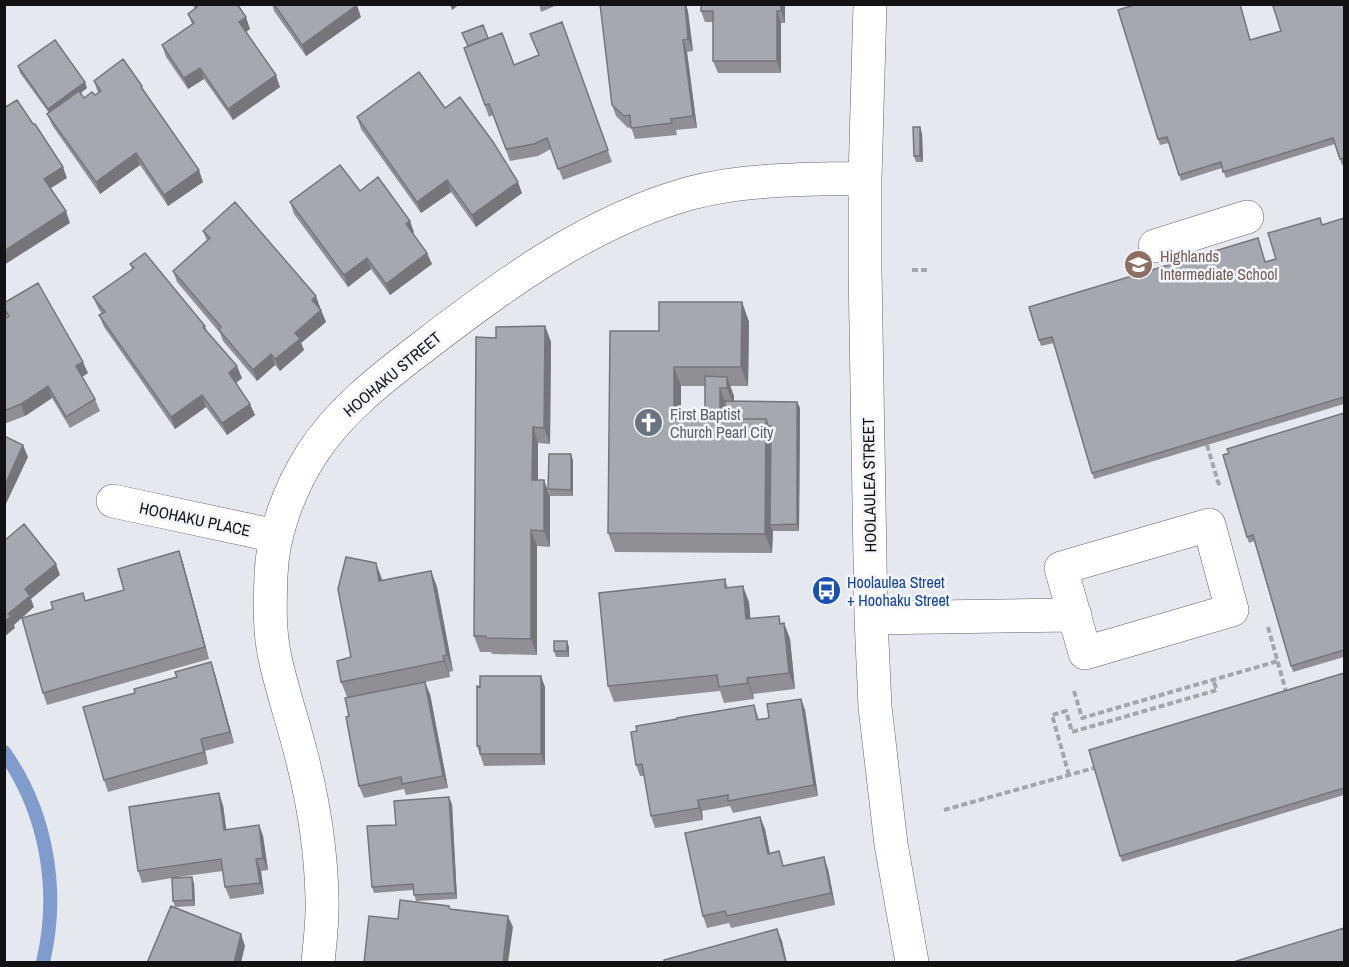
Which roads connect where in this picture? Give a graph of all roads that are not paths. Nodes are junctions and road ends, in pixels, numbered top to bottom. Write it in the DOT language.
graph roads {
  1 [pos="870,4"];
  2 [pos="865,178"];
  3 [pos="1247,217"];
  4 [pos="1155,246"];
  5 [pos="113,501"];
  6 [pos="276,536"];
  7 [pos="1074,615"];
  8 [pos="871,618"];
  9 [pos="318,963"];
  10 [pos="912,963"];
  1 -- 2 [label="street, HOOLAULEA STREET"];
  2 -- 6 [label="street, HOOHAKU STREET"];
  2 -- 8 [label="street, HOOLAULEA STREET"];
  3 -- 4 [label="street"];
  5 -- 6 [label="street, HOOHAKU PLACE"];
  6 -- 9 [label="street, HOOHAKU STREET"];
  7 -- 7 [label="street"];
  7 -- 8 [label="street"];
  8 -- 10 [label="street, HOOLAULEA STREET"];
}
